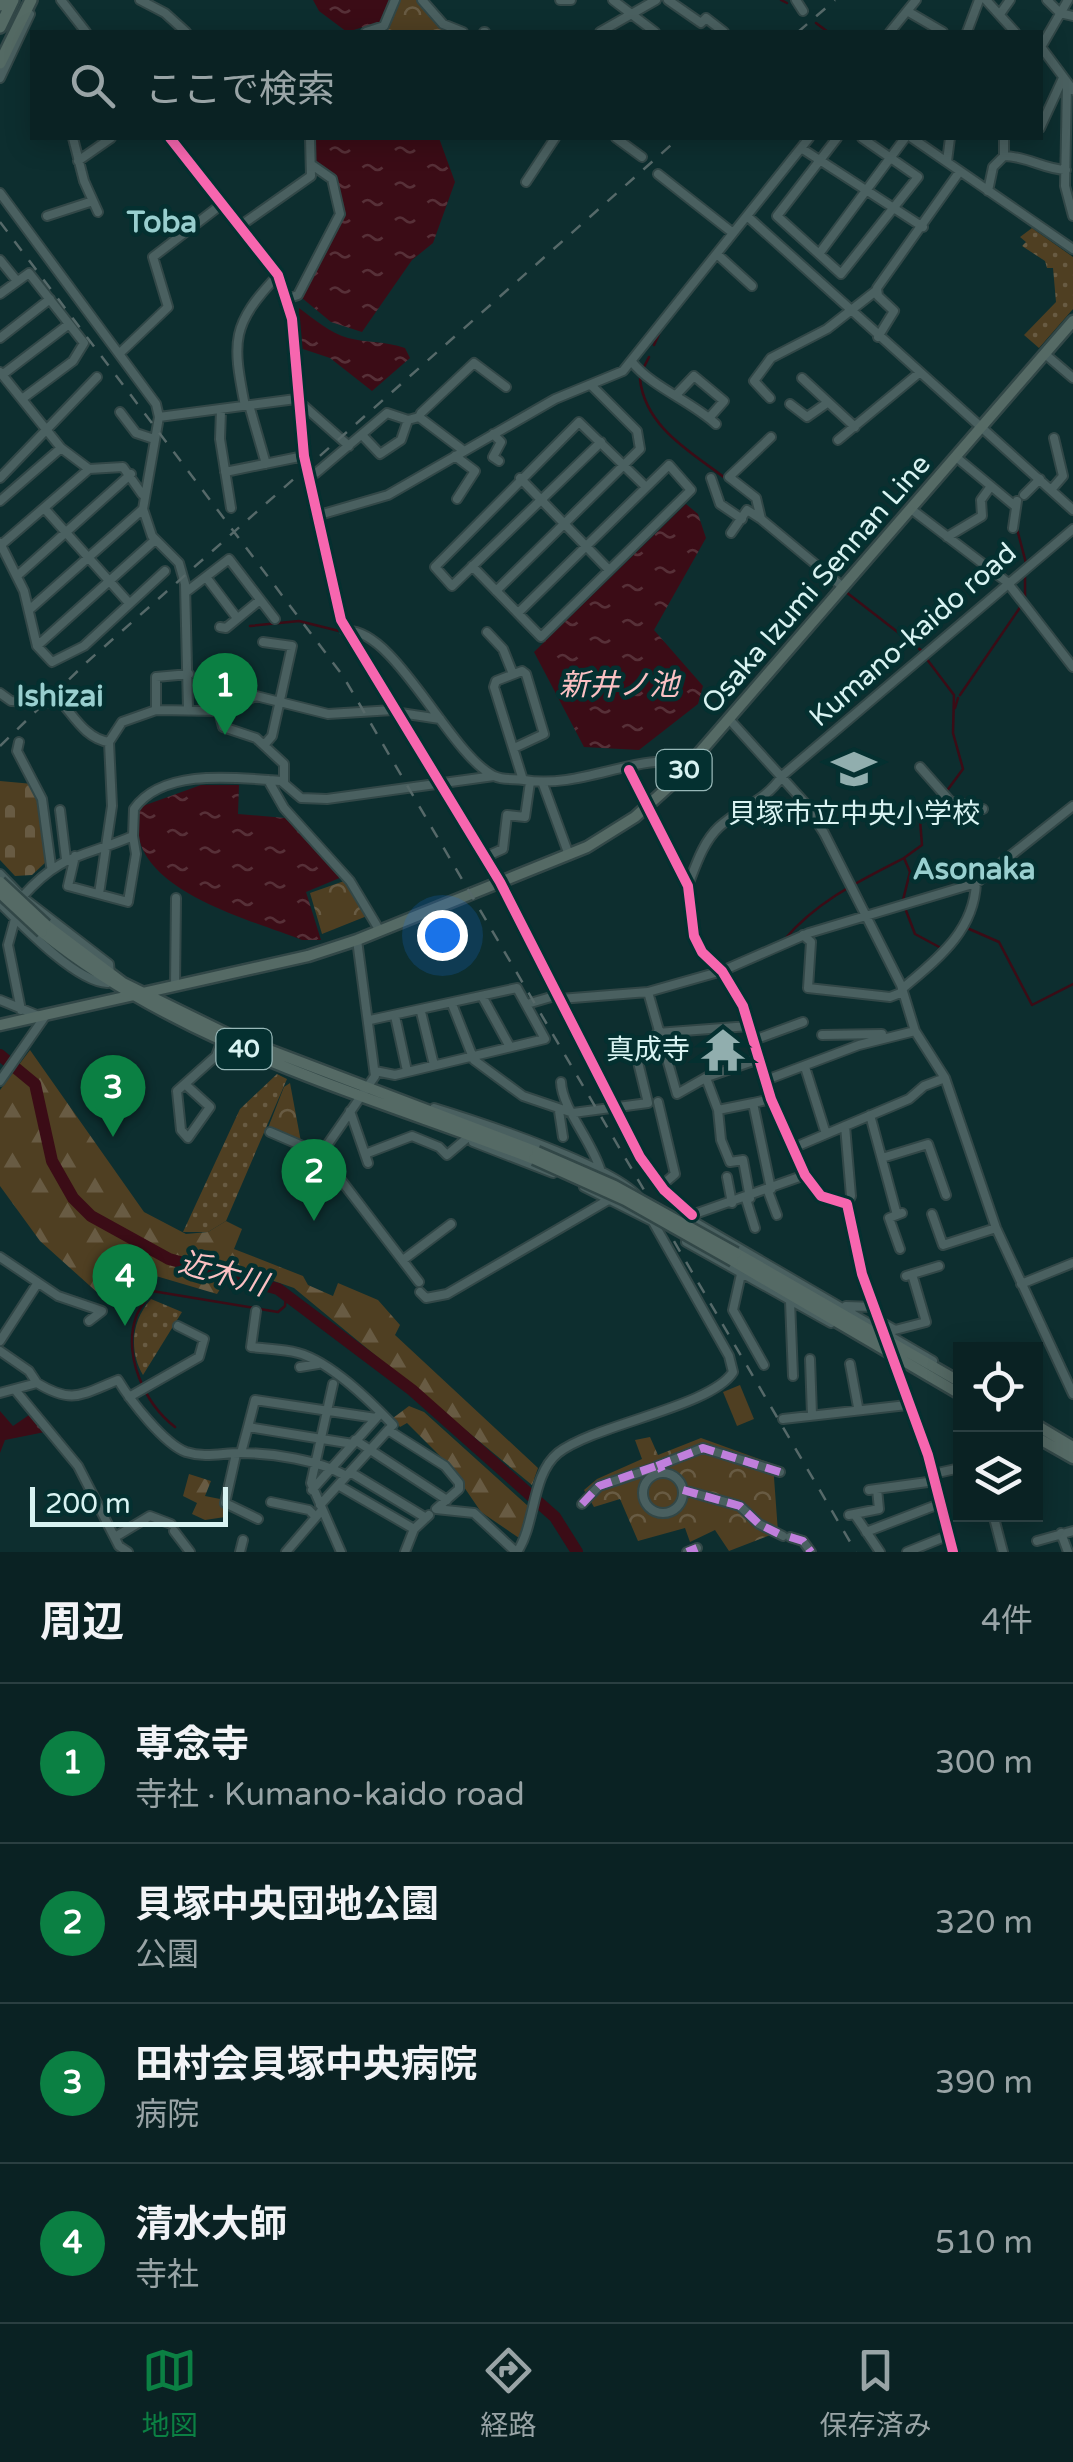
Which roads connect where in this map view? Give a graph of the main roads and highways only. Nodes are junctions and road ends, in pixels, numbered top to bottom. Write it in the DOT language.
graph roads {
  1 [pos="13,0"];
  2 [pos="22,0"];
  3 [pos="32,0"];
  4 [pos="0,28"];
  5 [pos="0,47"];
  6 [pos="0,63"];
  7 [pos="1073,321"];
  8 [pos="0,882"];
  9 [pos="0,894"];
  10 [pos="44,929"];
  11 [pos="108,978"];
  12 [pos="143,993"];
  13 [pos="129,996"];
  14 [pos="0,1025"];
  15 [pos="366,1091"];
  16 [pos="536,1155"];
  17 [pos="881,1334"];
  18 [pos="953,1378"];
  19 [pos="953,1390"];
  20 [pos="1043,1430"];
  21 [pos="1043,1442"];
  22 [pos="1071,1450"];
  1 -- 4 [label="highway"];
  2 -- 5 [label="highway"];
  3 -- 6 [label="highway"];
  7 -- 12 [label="main road, Osaka Izumi Sennan Line / 30"];
  8 -- 10 [label="main road, 40, bridge"];
  9 -- 10 [label="main road, 40, bridge"];
  10 -- 11 [label="main road, 40"];
  11 -- 12 [label="main road, 40"];
  11 -- 13 [label="main road, 40"];
  12 -- 13 [label="main road, Osaka Izumi Sennan Line / 30"];
  12 -- 15 [label="main road, 40"];
  13 -- 14 [label="main road, Osaka Izumi Sennan Line / 30"];
  13 -- 15 [label="main road, 40"];
  15 -- 16 [label="main road, 40"];
  15 -- 16 [label="main road, 40"];
  16 -- 17 [label="main road, 40, bridge"];
  17 -- 18 [label="main road, 40"];
  17 -- 19 [label="main road, 40"];
  20 -- 22 [label="main road"];
  21 -- 22 [label="main road"];
}
